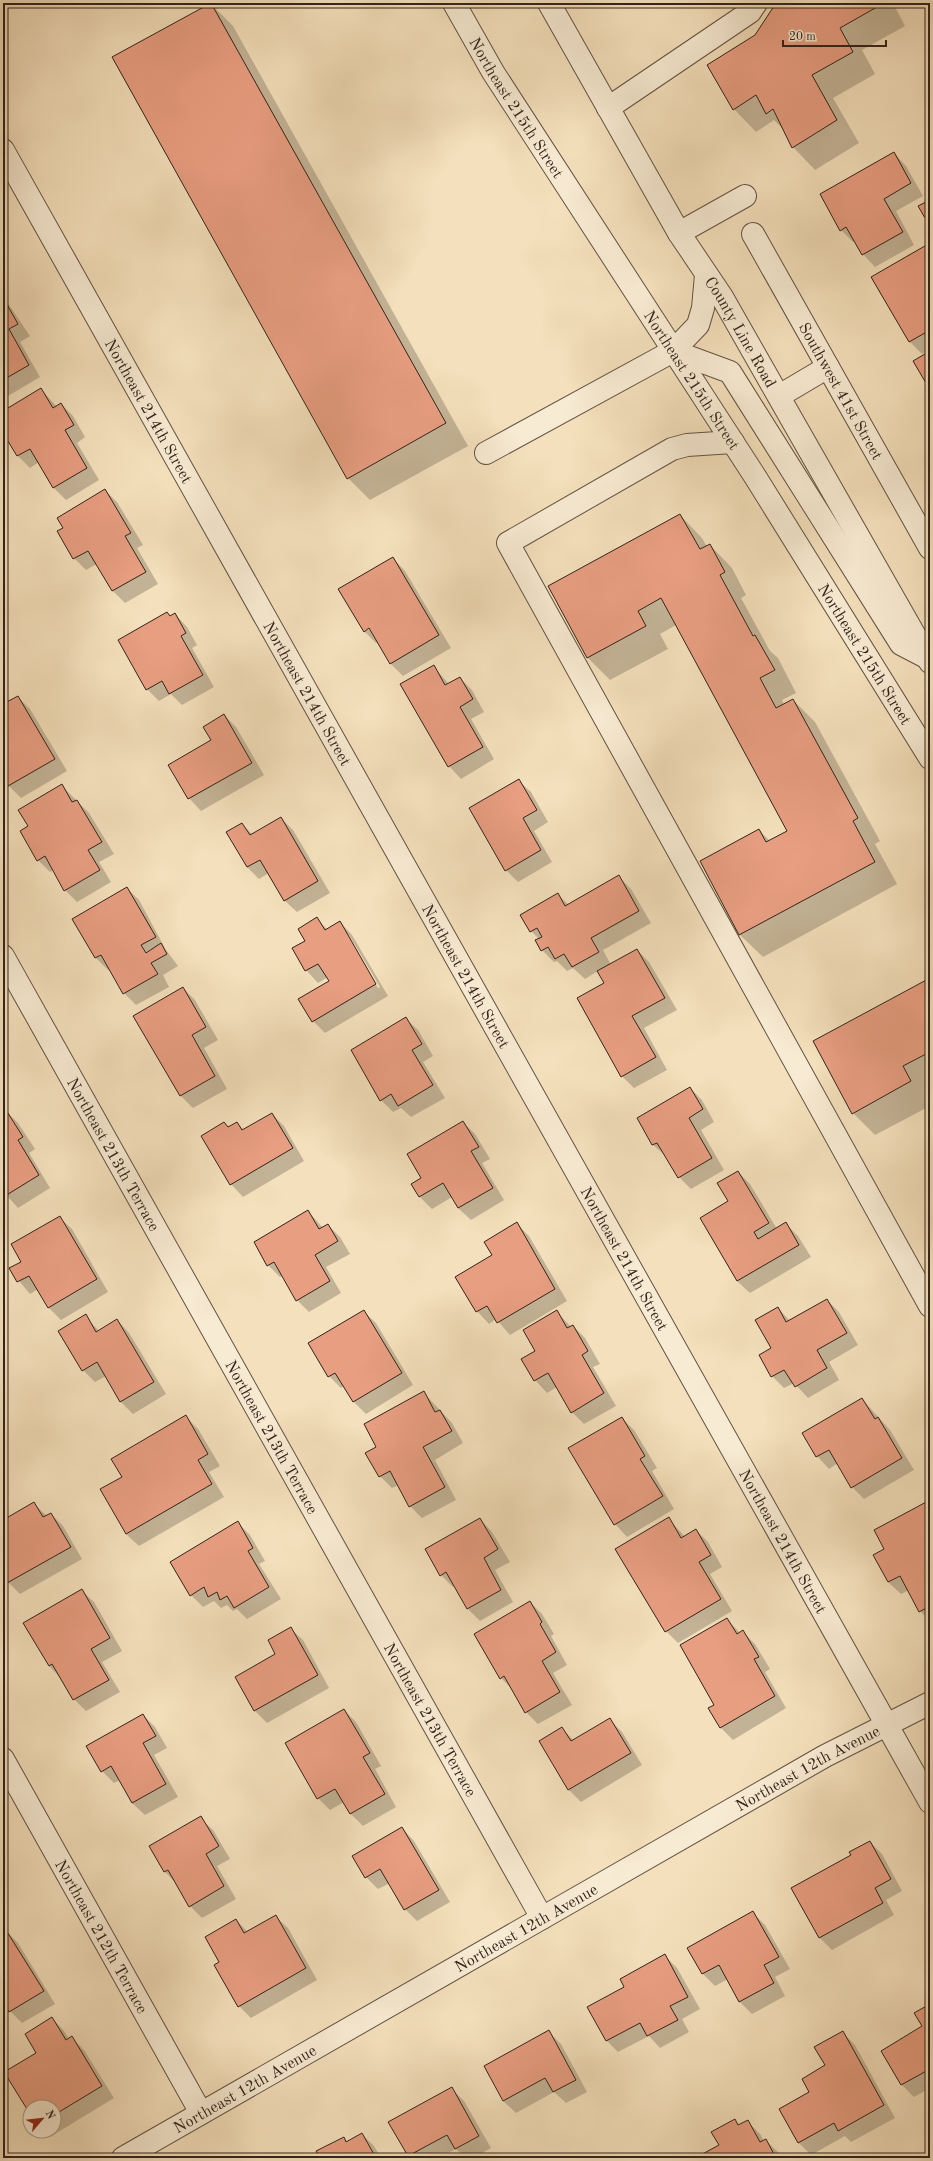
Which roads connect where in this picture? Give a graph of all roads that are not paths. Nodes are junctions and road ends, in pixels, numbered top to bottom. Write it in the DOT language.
graph roads {
  1 [pos="454,3"];
  2 [pos="549,3"];
  3 [pos="756,3"];
  4 [pos="608,108"];
  5 [pos="3,150"];
  6 [pos="745,196"];
  7 [pos="679,233"];
  8 [pos="753,234"];
  9 [pos="706,275"];
  10 [pos="673,351"];
  11 [pos="828,367"];
  12 [pos="779,396"];
  13 [pos="733,442"];
  14 [pos="486,453"];
  15 [pos="930,548"];
  16 [pos="929,660"];
  17 [pos="930,758"];
  18 [pos="3,956"];
  19 [pos="930,1306"];
  20 [pos="930,1703"];
  21 [pos="887,1724"];
  22 [pos="3,1759"];
  23 [pos="930,1802"];
  24 [pos="542,1918"];
  25 [pos="201,2113"];
  26 [pos="123,2158"];
  1 -- 10 [label="street, Northeast 215th Street"];
  2 -- 4 [label="street, County Line Road"];
  3 -- 4 [label="street"];
  4 -- 7 [label="street, County Line Road"];
  5 -- 21 [label="street, Northeast 214th Street"];
  6 -- 7 [label="street"];
  7 -- 9 [label="street, County Line Road"];
  8 -- 11 [label="street, Southwest 41st Street"];
  9 -- 10 [label="street"];
  9 -- 12 [label="street, County Line Road"];
  10 -- 13 [label="street, Northeast 215th Street"];
  10 -- 14 [label="street"];
  10 -- 16 [label="street"];
  11 -- 12 [label="street"];
  11 -- 15 [label="street, Southwest 41st Street"];
  12 -- 16 [label="street, County Line Road"];
  13 -- 17 [label="street, Northeast 215th Street"];
  13 -- 19 [label="street"];
  18 -- 24 [label="street, Northeast 213th Terrace"];
  20 -- 21 [label="street, Northeast 12th Avenue"];
  21 -- 23 [label="street, Northeast 214th Street"];
  21 -- 24 [label="street, Northeast 12th Avenue"];
  22 -- 25 [label="street, Northeast 212th Terrace"];
  24 -- 25 [label="street, Northeast 12th Avenue"];
  25 -- 26 [label="street, Northeast 12th Avenue"];
}
